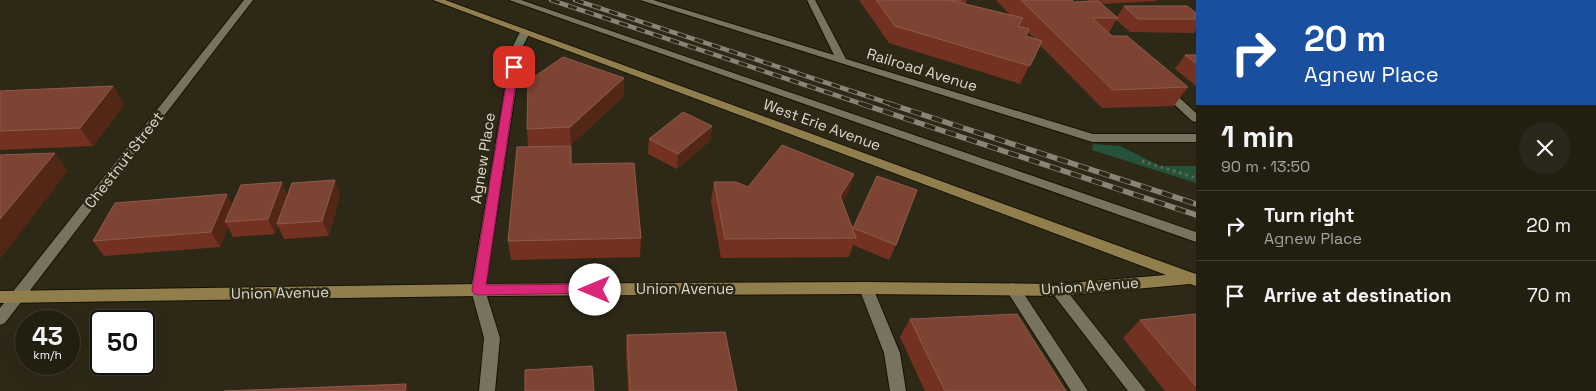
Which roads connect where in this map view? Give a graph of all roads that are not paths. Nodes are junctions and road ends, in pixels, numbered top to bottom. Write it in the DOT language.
graph roads {
  1 [pos="249,0"];
  2 [pos="437,0"];
  3 [pos="513,0"];
  4 [pos="644,0"];
  5 [pos="811,0"];
  6 [pos="525,32"];
  7 [pos="842,61"];
  8 [pos="1154,79"];
  9 [pos="1196,119"];
  10 [pos="1196,138"];
  11 [pos="1196,236"];
  12 [pos="1194,279"];
  13 [pos="866,288"];
  14 [pos="1013,289"];
  15 [pos="478,290"];
  16 [pos="1058,290"];
  17 [pos="0,297"];
  18 [pos="18,297"];
  19 [pos="0,319"];
  20 [pos="487,391"];
  21 [pos="898,391"];
  22 [pos="1080,391"];
  23 [pos="1138,391"];
  1 -- 18 [label="street, Chestnut Street"];
  2 -- 6 [label="main road, West Erie Avenue"];
  3 -- 11 [label="street"];
  4 -- 7 [label="street, Railroad Avenue"];
  5 -- 7 [label="street"];
  6 -- 12 [label="main road, West Erie Avenue"];
  6 -- 15 [label="street, Agnew Place"];
  7 -- 10 [label="street, Railroad Avenue"];
  8 -- 9 [label="street"];
  12 -- 16 [label="main road, Union Avenue"];
  13 -- 14 [label="main road, Union Avenue"];
  13 -- 15 [label="main road, Union Avenue"];
  13 -- 21 [label="street"];
  14 -- 16 [label="main road, Union Avenue"];
  14 -- 22 [label="street"];
  15 -- 18 [label="main road, Union Avenue"];
  15 -- 20 [label="street"];
  16 -- 23 [label="street"];
  17 -- 18 [label="main road, Union Avenue"];
  18 -- 19 [label="street, Chestnut Street"];
}
